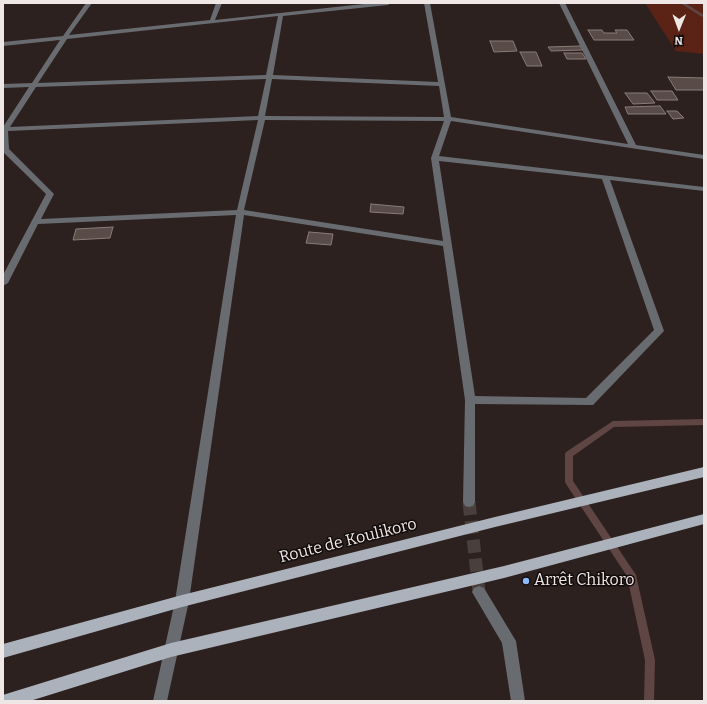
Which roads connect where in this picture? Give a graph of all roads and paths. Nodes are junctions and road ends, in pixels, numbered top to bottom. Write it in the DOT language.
graph roads {
  1 [pos="89,3"];
  2 [pos="218,3"];
  3 [pos="388,3"];
  4 [pos="427,3"];
  5 [pos="562,3"];
  6 [pos="357,5"];
  7 [pos="281,14"];
  8 [pos="212,21"];
  9 [pos="65,37"];
  10 [pos="3,44"];
  11 [pos="268,77"];
  12 [pos="442,84"];
  13 [pos="33,85"];
  14 [pos="3,86"];
  15 [pos="261,118"];
  16 [pos="448,119"];
  17 [pos="5,129"];
  18 [pos="632,146"];
  19 [pos="704,157"];
  20 [pos="435,158"];
  21 [pos="605,178"];
  22 [pos="704,190"];
  23 [pos="240,212"];
  24 [pos="35,222"];
  25 [pos="447,244"];
  26 [pos="3,283"];
  27 [pos="470,400"];
  28 [pos="704,472"];
  29 [pos="469,502"];
  30 [pos="704,519"];
  31 [pos="479,592"];
  32 [pos="182,600"];
  33 [pos="171,650"];
  34 [pos="3,651"];
  35 [pos="6,701"];
  36 [pos="160,701"];
  37 [pos="518,701"];
  1 -- 9 [label="street"];
  2 -- 8 [label="street"];
  3 -- 6 [label="street"];
  4 -- 12 [label="street"];
  5 -- 18 [label="street"];
  6 -- 7 [label="street"];
  7 -- 8 [label="street"];
  7 -- 11 [label="street"];
  8 -- 9 [label="street"];
  9 -- 10 [label="street"];
  9 -- 13 [label="street"];
  11 -- 12 [label="street"];
  11 -- 13 [label="street"];
  11 -- 15 [label="street"];
  12 -- 16 [label="street"];
  13 -- 14 [label="street"];
  13 -- 17 [label="street"];
  15 -- 16 [label="street"];
  15 -- 17 [label="street"];
  15 -- 23 [label="street"];
  16 -- 18 [label="street"];
  16 -- 20 [label="street"];
  17 -- 24 [label="street"];
  18 -- 19 [label="street"];
  20 -- 21 [label="street"];
  20 -- 25 [label="street"];
  21 -- 22 [label="street"];
  21 -- 27 [label="street"];
  23 -- 24 [label="street"];
  23 -- 25 [label="street"];
  23 -- 32 [label="street"];
  24 -- 26 [label="street"];
  25 -- 27 [label="street"];
  27 -- 29 [label="street"];
  28 -- 32 [label="main road, Route de Koulikoro"];
  30 -- 33 [label="main road"];
  31 -- 37 [label="street"];
  32 -- 33 [label="street"];
  32 -- 34 [label="main road, Route de Koulikoro"];
  33 -- 35 [label="main road"];
  33 -- 36 [label="street"];
}
